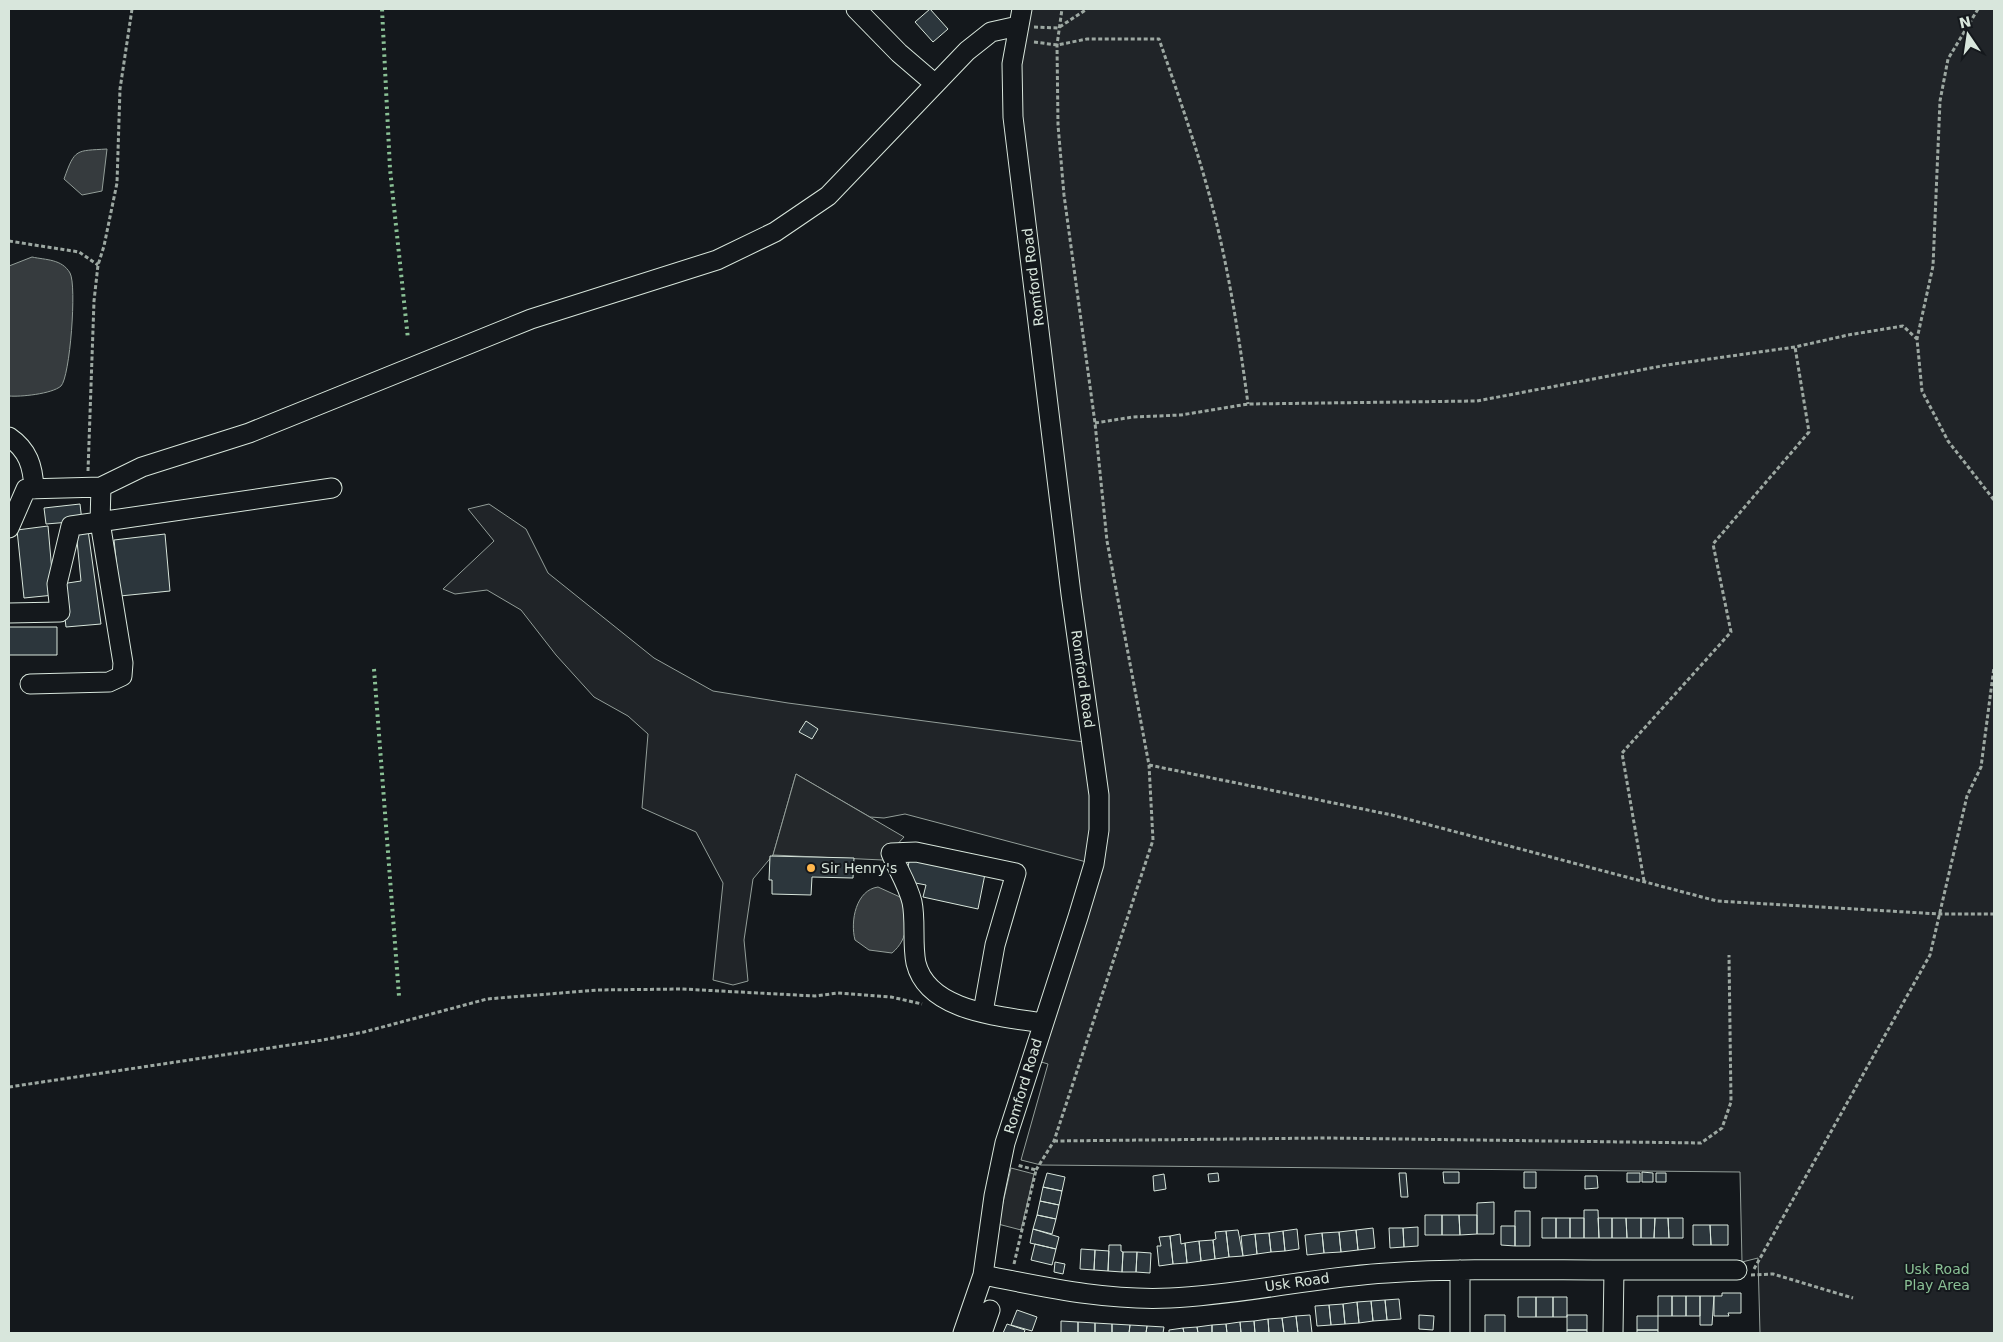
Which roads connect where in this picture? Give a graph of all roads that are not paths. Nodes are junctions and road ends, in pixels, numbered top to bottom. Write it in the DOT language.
graph roads {
  1 [pos="856,9"];
  2 [pos="1019,25"];
  3 [pos="934,83"];
  4 [pos="9,437"];
  5 [pos="94,487"];
  6 [pos="332,488"];
  7 [pos="34,489"];
  8 [pos="100,522"];
  9 [pos="9,528"];
  10 [pos="9,613"];
  11 [pos="30,684"];
  12 [pos="983,1012"];
  13 [pos="1042,1023"];
  14 [pos="1460,1270"];
  15 [pos="1614,1270"];
  16 [pos="1744,1272"];
  17 [pos="983,1275"];
  18 [pos="990,1310"];
  19 [pos="963,1333"];
  20 [pos="982,1333"];
  21 [pos="1460,1333"];
  22 [pos="1613,1333"];
  1 -- 3 [label="street"];
  2 -- 3 [label="street"];
  2 -- 13 [label="street, Romford Road"];
  3 -- 5 [label="street"];
  4 -- 7 [label="street"];
  5 -- 7 [label="street"];
  5 -- 8 [label="street"];
  6 -- 8 [label="street"];
  7 -- 9 [label="street"];
  8 -- 10 [label="street"];
  8 -- 11 [label="street"];
  12 -- 12 [label="street"];
  12 -- 13 [label="street"];
  13 -- 17 [label="street, Romford Road"];
  14 -- 15 [label="street, Usk Road"];
  14 -- 17 [label="street, Usk Road"];
  14 -- 21 [label="street"];
  15 -- 16 [label="street, Usk Road"];
  15 -- 22 [label="street"];
  17 -- 19 [label="street, Romford Road"];
  18 -- 20 [label="street"];
}
